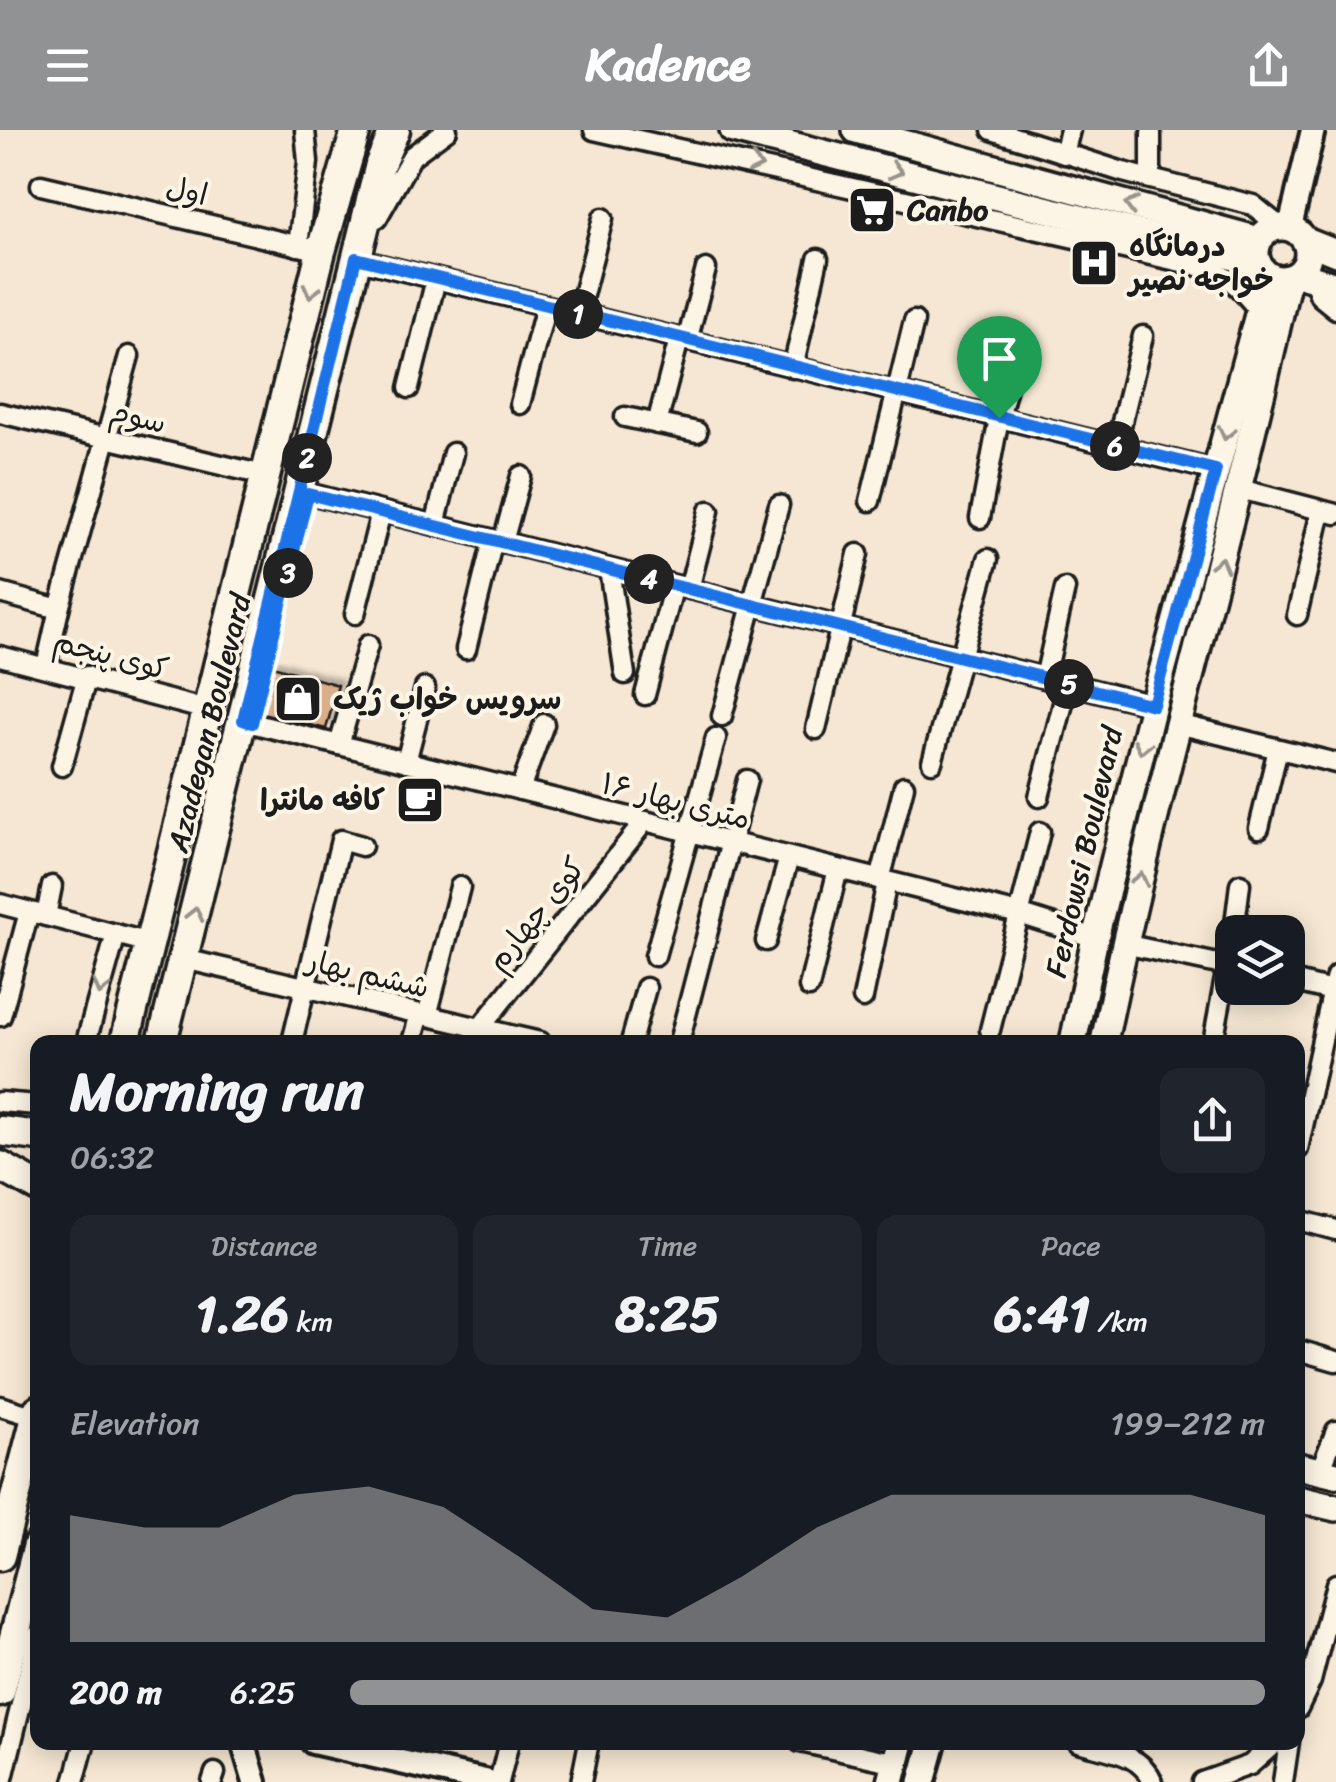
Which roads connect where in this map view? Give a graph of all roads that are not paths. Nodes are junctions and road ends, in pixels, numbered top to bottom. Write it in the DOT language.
graph roads {
  1 [pos="306,130"];
  2 [pos="395,130"];
  3 [pos="594,130"];
  4 [pos="733,130"];
  5 [pos="856,130"];
  6 [pos="992,130"];
  7 [pos="1070,130"];
  8 [pos="1312,130"];
  9 [pos="442,133"];
  10 [pos="628,133"];
  11 [pos="1151,133"];
  12 [pos="352,141"];
  13 [pos="1064,154"];
  14 [pos="380,164"];
  15 [pos="1151,178"];
  16 [pos="40,185"];
  17 [pos="603,218"];
  18 [pos="1276,245"];
  19 [pos="310,248"];
  20 [pos="1336,253"];
  21 [pos="360,259"];
  22 [pos="818,259"];
  23 [pos="706,269"];
  24 [pos="1224,274"];
  25 [pos="436,279"];
  26 [pos="1309,279"];
  27 [pos="546,306"];
  28 [pos="1336,309"];
  29 [pos="1260,311"];
  30 [pos="578,314"];
  31 [pos="914,321"];
  32 [pos="1143,336"];
  33 [pos="683,340"];
  34 [pos="1017,349"];
  35 [pos="129,356"];
  36 [pos="793,368"];
  37 [pos="1238,382"];
  38 [pos="409,388"];
  39 [pos="1264,388"];
  40 [pos="895,393"];
  41 [pos="520,404"];
  42 [pos="0,413"];
  43 [pos="625,417"];
  44 [pos="999,418"];
  45 [pos="657,424"];
  46 [pos="697,432"];
  47 [pos="106,438"];
  48 [pos="1116,446"];
  49 [pos="452,453"];
  50 [pos="1216,470"];
  51 [pos="264,475"];
  52 [pos="521,476"];
  53 [pos="1240,489"];
  54 [pos="304,492"];
  55 [pos="870,501"];
  56 [pos="779,505"];
  57 [pos="709,511"];
  58 [pos="381,512"];
  59 [pos="1328,512"];
  60 [pos="980,518"];
  61 [pos="435,525"];
  62 [pos="498,541"];
  63 [pos="858,554"];
  64 [pos="988,558"];
  65 [pos="609,569"];
  66 [pos="681,587"];
  67 [pos="1065,589"];
  68 [pos="0,593"];
  69 [pos="752,604"];
  70 [pos="59,609"];
  71 [pos="355,614"];
  72 [pos="1297,615"];
  73 [pos="840,627"];
  74 [pos="368,644"];
  75 [pos="466,649"];
  76 [pos="0,656"];
  77 [pos="961,657"];
  78 [pos="46,666"];
  79 [pos="625,674"];
  80 [pos="87,676"];
  81 [pos="1045,678"];
  82 [pos="1068,684"];
  83 [pos="425,688"];
  84 [pos="645,695"];
  85 [pos="1153,705"];
  86 [pos="206,710"];
  87 [pos="722,716"];
  88 [pos="247,722"];
  89 [pos="544,724"];
  90 [pos="1178,724"];
  91 [pos="816,729"];
  92 [pos="716,738"];
  93 [pos="338,745"];
  94 [pos="1278,749"];
  95 [pos="406,762"];
  96 [pos="932,762"];
  97 [pos="1336,763"];
  98 [pos="62,766"];
  99 [pos="747,780"];
  100 [pos="904,786"];
  101 [pos="520,790"];
  102 [pos="1040,798"];
  103 [pos="645,821"];
  104 [pos="1259,828"];
  105 [pos="691,832"];
  106 [pos="1040,832"];
  107 [pos="731,842"];
  108 [pos="362,846"];
  109 [pos="788,857"];
  110 [pos="838,869"];
  111 [pos="884,881"];
  112 [pos="1240,884"];
  113 [pos="52,886"];
  114 [pos="460,887"];
  115 [pos="0,904"];
  116 [pos="38,914"];
  117 [pos="1019,914"];
  118 [pos="1236,915"];
  119 [pos="116,934"];
  120 [pos="1095,938"];
  121 [pos="766,942"];
  122 [pos="150,943"];
  123 [pos="1124,944"];
  124 [pos="655,956"];
  125 [pos="184,959"];
  126 [pos="1215,964"];
  127 [pos="1305,982"];
  128 [pos="1335,986"];
  129 [pos="306,987"];
  130 [pos="809,987"];
  131 [pos="646,988"];
  132 [pos="864,998"];
  133 [pos="1222,1005"];
  134 [pos="423,1015"];
  135 [pos="1,1016"];
  136 [pos="990,1030"];
  137 [pos="88,1035"];
  138 [pos="139,1035"];
  139 [pos="164,1035"];
  140 [pos="294,1035"];
  141 [pos="415,1035"];
  142 [pos="477,1035"];
  143 [pos="634,1035"];
  144 [pos="680,1035"];
  145 [pos="1075,1035"];
  146 [pos="1105,1035"];
  147 [pos="1216,1035"];
  148 [pos="0,1102"];
  149 [pos="30,1105"];
  150 [pos="1305,1119"];
  151 [pos="0,1131"];
  152 [pos="30,1135"];
  153 [pos="0,1166"];
  154 [pos="30,1183"];
  155 [pos="1305,1222"];
  156 [pos="1336,1230"];
  157 [pos="1305,1352"];
  158 [pos="1336,1361"];
  159 [pos="0,1406"];
  160 [pos="30,1412"];
  161 [pos="1336,1431"];
  162 [pos="30,1437"];
  163 [pos="1318,1471"];
  164 [pos="1305,1501"];
  165 [pos="1336,1508"];
  166 [pos="4,1521"];
  167 [pos="0,1556"];
  168 [pos="1336,1584"];
  169 [pos="30,1643"];
  170 [pos="30,1646"];
  171 [pos="0,1692"];
  172 [pos="1305,1694"];
  173 [pos="83,1750"];
  174 [pos="245,1750"];
  175 [pos="340,1750"];
  176 [pos="507,1750"];
  177 [pos="587,1750"];
  178 [pos="838,1750"];
  179 [pos="931,1750"];
  180 [pos="1106,1750"];
  181 [pos="1267,1750"];
  182 [pos="1288,1750"];
  183 [pos="896,1762"];
  184 [pos="428,1775"];
  185 [pos="2,1782"];
  186 [pos="74,1782"];
  187 [pos="255,1782"];
  188 [pos="489,1782"];
  189 [pos="499,1782"];
  190 [pos="580,1782"];
  191 [pos="922,1782"];
  192 [pos="1153,1782"];
  193 [pos="1202,1782"];
  194 [pos="1283,1782"];
  1 -- 19 [label="street"];
  2 -- 14 [label="main road, Azadegan Boulevard"];
  3 -- 10 [label="street"];
  4 -- 18 [label="main road, one-way"];
  18 -- 5 [label="main road, one-way"];
  6 -- 13 [label="street"];
  7 -- 13 [label="street"];
  8 -- 18 [label="street"];
  9 -- 21 [label="street"];
  10 -- 24 [label="street, one-way"];
  11 -- 15 [label="street"];
  12 -- 14 [label="main road"];
  12 -- 19 [label="main road, Azadegan Boulevard"];
  13 -- 15 [label="street"];
  14 -- 21 [label="main road, Azadegan Boulevard"];
  15 -- 18 [label="street"];
  16 -- 19 [label="street, اول"];
  17 -- 30 [label="street"];
  18 -- 20 [label="main road"];
  18 -- 24 [label="street"];
  18 -- 26 [label="main road, Ferdowsi Boulevard"];
  18 -- 26 [label="main road"];
  18 -- 29 [label="main road, Ferdowsi Boulevard"];
  19 -- 51 [label="main road, Azadegan Boulevard, one-way"];
  21 -- 25 [label="street"];
  21 -- 54 [label="main road, Azadegan Boulevard"];
  22 -- 36 [label="street"];
  23 -- 33 [label="street"];
  24 -- 29 [label="street"];
  25 -- 27 [label="street"];
  25 -- 38 [label="street"];
  26 -- 28 [label="street"];
  26 -- 39 [label="main road, Ferdowsi Boulevard"];
  27 -- 30 [label="street"];
  27 -- 41 [label="street"];
  29 -- 37 [label="main road, Ferdowsi Boulevard"];
  30 -- 33 [label="street"];
  31 -- 40 [label="street"];
  32 -- 48 [label="street"];
  33 -- 36 [label="street"];
  33 -- 45 [label="street"];
  34 -- 44 [label="street"];
  35 -- 47 [label="street"];
  36 -- 40 [label="street"];
  37 -- 39 [label="main road"];
  37 -- 50 [label="main road, Ferdowsi Boulevard, one-way"];
  39 -- 53 [label="main road, Ferdowsi Boulevard"];
  40 -- 44 [label="street"];
  40 -- 55 [label="street"];
  42 -- 47 [label="street, سوم"];
  43 -- 45 [label="street"];
  44 -- 48 [label="street"];
  44 -- 60 [label="street"];
  45 -- 46 [label="street"];
  47 -- 51 [label="street, سوم"];
  47 -- 70 [label="street"];
  48 -- 50 [label="street"];
  49 -- 61 [label="street"];
  50 -- 85 [label="main road, Ferdowsi Boulevard"];
  51 -- 86 [label="main road, Azadegan Boulevard"];
  52 -- 62 [label="street"];
  53 -- 59 [label="street"];
  90 -- 53 [label="main road, Ferdowsi Boulevard, one-way"];
  54 -- 58 [label="street"];
  54 -- 88 [label="main road, Azadegan Boulevard"];
  56 -- 69 [label="street"];
  57 -- 66 [label="street"];
  58 -- 61 [label="street"];
  58 -- 71 [label="street"];
  59 -- 72 [label="street"];
  61 -- 62 [label="street"];
  62 -- 65 [label="street"];
  62 -- 75 [label="street"];
  63 -- 73 [label="street"];
  64 -- 77 [label="street"];
  65 -- 66 [label="street"];
  65 -- 79 [label="street"];
  66 -- 69 [label="street"];
  66 -- 84 [label="street"];
  67 -- 81 [label="street"];
  68 -- 70 [label="street"];
  69 -- 73 [label="street"];
  69 -- 87 [label="street"];
  70 -- 78 [label="street"];
  73 -- 77 [label="street"];
  73 -- 91 [label="street"];
  74 -- 93 [label="street"];
  76 -- 78 [label="street, کوی پنجم"];
  77 -- 81 [label="street"];
  77 -- 96 [label="street"];
  78 -- 80 [label="street, کوی پنجم"];
  80 -- 86 [label="street, کوی پنجم"];
  80 -- 98 [label="street"];
  81 -- 82 [label="street"];
  82 -- 85 [label="street"];
  82 -- 102 [label="street"];
  83 -- 95 [label="street"];
  85 -- 120 [label="main road, Ferdowsi Boulevard, one-way"];
  86 -- 122 [label="main road, Azadegan Boulevard"];
  88 -- 93 [label="street, ۱۶ متری بهار"];
  125 -- 88 [label="main road, Azadegan Boulevard, one-way"];
  89 -- 101 [label="street"];
  90 -- 94 [label="street"];
  123 -- 90 [label="main road, Ferdowsi Boulevard, one-way"];
  92 -- 105 [label="street"];
  93 -- 95 [label="street, ۱۶ متری بهار"];
  94 -- 97 [label="street"];
  94 -- 104 [label="street"];
  95 -- 101 [label="street, ۱۶ متری بهار"];
  99 -- 107 [label="street"];
  100 -- 111 [label="street"];
  101 -- 103 [label="street, ۱۶ متری بهار"];
  103 -- 105 [label="street, ۱۶ متری بهار"];
  103 -- 142 [label="street, کوی چهارم"];
  105 -- 107 [label="street, ۱۶ متری بهار"];
  105 -- 124 [label="street"];
  106 -- 117 [label="street"];
  107 -- 109 [label="street, ۱۶ متری بهار"];
  107 -- 144 [label="street"];
  108 -- 129 [label="street"];
  109 -- 110 [label="street, ۱۶ متری بهار"];
  109 -- 121 [label="street"];
  110 -- 111 [label="street, ۱۶ متری بهار"];
  110 -- 130 [label="street"];
  111 -- 117 [label="street, ۱۶ متری بهار"];
  111 -- 132 [label="street"];
  112 -- 118 [label="street"];
  113 -- 116 [label="street"];
  114 -- 134 [label="street"];
  115 -- 116 [label="street"];
  116 -- 119 [label="street"];
  116 -- 135 [label="street"];
  117 -- 120 [label="street, ۱۶ متری بهار"];
  117 -- 136 [label="street"];
  119 -- 122 [label="street"];
  119 -- 137 [label="street, one-way"];
  120 -- 123 [label="main road"];
  120 -- 145 [label="main road, Ferdowsi Boulevard"];
  122 -- 138 [label="main road, Azadegan Boulevard"];
  123 -- 126 [label="street"];
  123 -- 146 [label="main road, Ferdowsi Boulevard"];
  125 -- 129 [label="street, ششم بهار"];
  125 -- 139 [label="main road, Azadegan Boulevard"];
  127 -- 128 [label="street"];
  128 -- 150 [label="street"];
  129 -- 134 [label="street, ششم بهار"];
  129 -- 140 [label="street"];
  131 -- 143 [label="street"];
  133 -- 147 [label="street"];
  134 -- 141 [label="street"];
  134 -- 142 [label="street, ششم بهار"];
  148 -- 149 [label="street"];
  151 -- 152 [label="main road"];
  153 -- 154 [label="main road"];
  155 -- 156 [label="street"];
  157 -- 158 [label="street"];
  159 -- 160 [label="street"];
  161 -- 163 [label="street"];
  162 -- 166 [label="main road"];
  164 -- 165 [label="main road"];
  166 -- 167 [label="main road"];
  168 -- 172 [label="street"];
  169 -- 171 [label="main road"];
  170 -- 185 [label="street"];
  173 -- 186 [label="street"];
  174 -- 187 [label="street"];
  175 -- 184 [label="street"];
  176 -- 189 [label="street"];
  177 -- 190 [label="street"];
  178 -- 183 [label="street"];
  179 -- 191 [label="main road"];
  180 -- 192 [label="street"];
  181 -- 193 [label="street"];
  182 -- 194 [label="street"];
  184 -- 188 [label="street"];
}
